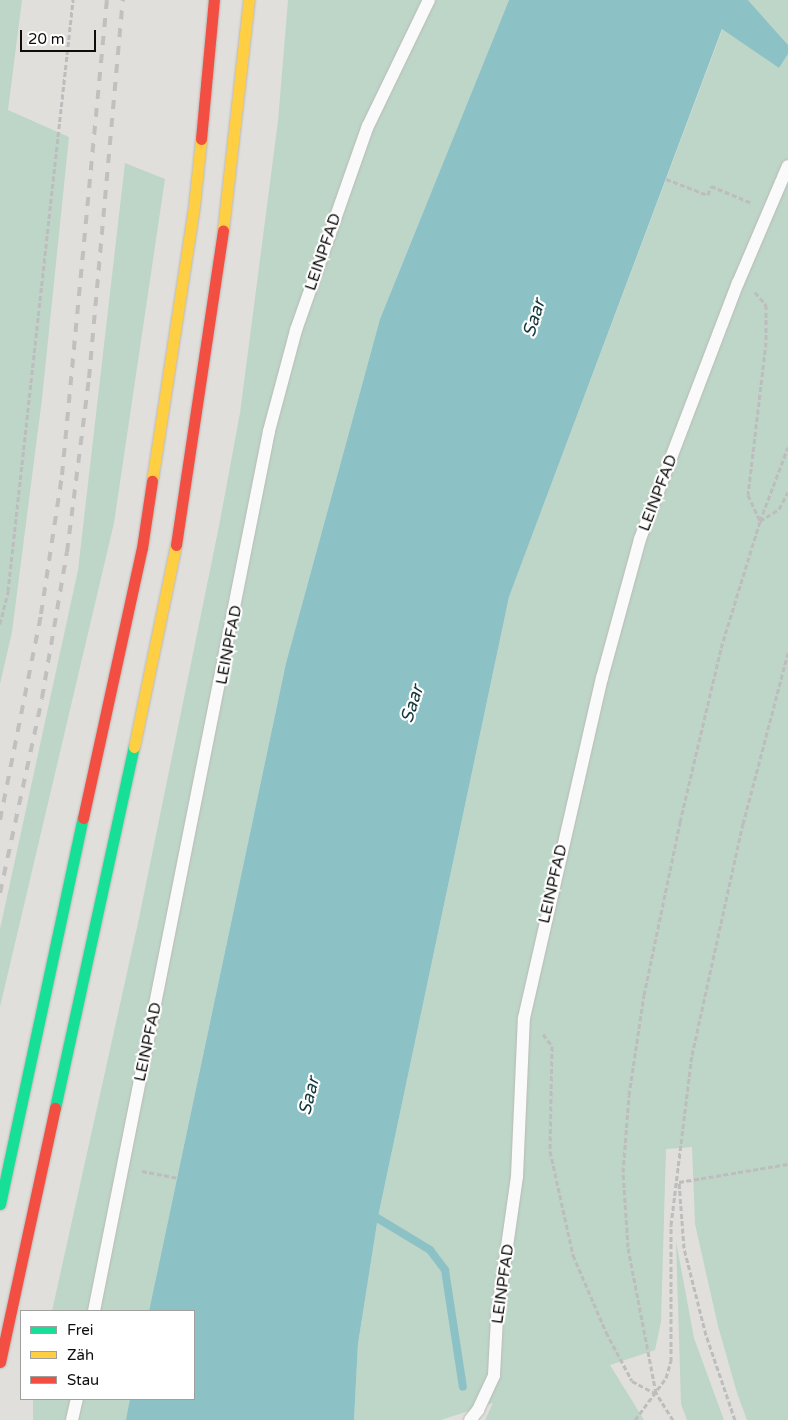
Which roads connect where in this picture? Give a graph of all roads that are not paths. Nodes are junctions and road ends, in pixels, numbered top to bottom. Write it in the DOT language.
graph roads {
  1 [pos="214,0"];
  2 [pos="249,0"];
  3 [pos="430,0"];
  4 [pos="788,166"];
  5 [pos="0,1204"];
  6 [pos="94,1310"];
  7 [pos="0,1362"];
  8 [pos="77,1400"];
  9 [pos="72,1420"];
  10 [pos="470,1420"];
  1 -- 5 [label="highway"];
  2 -- 7 [label="highway"];
  3 -- 6 [label="lane, LEINPFAD"];
  4 -- 10 [label="lane, LEINPFAD"];
  8 -- 9 [label="lane"];
}
